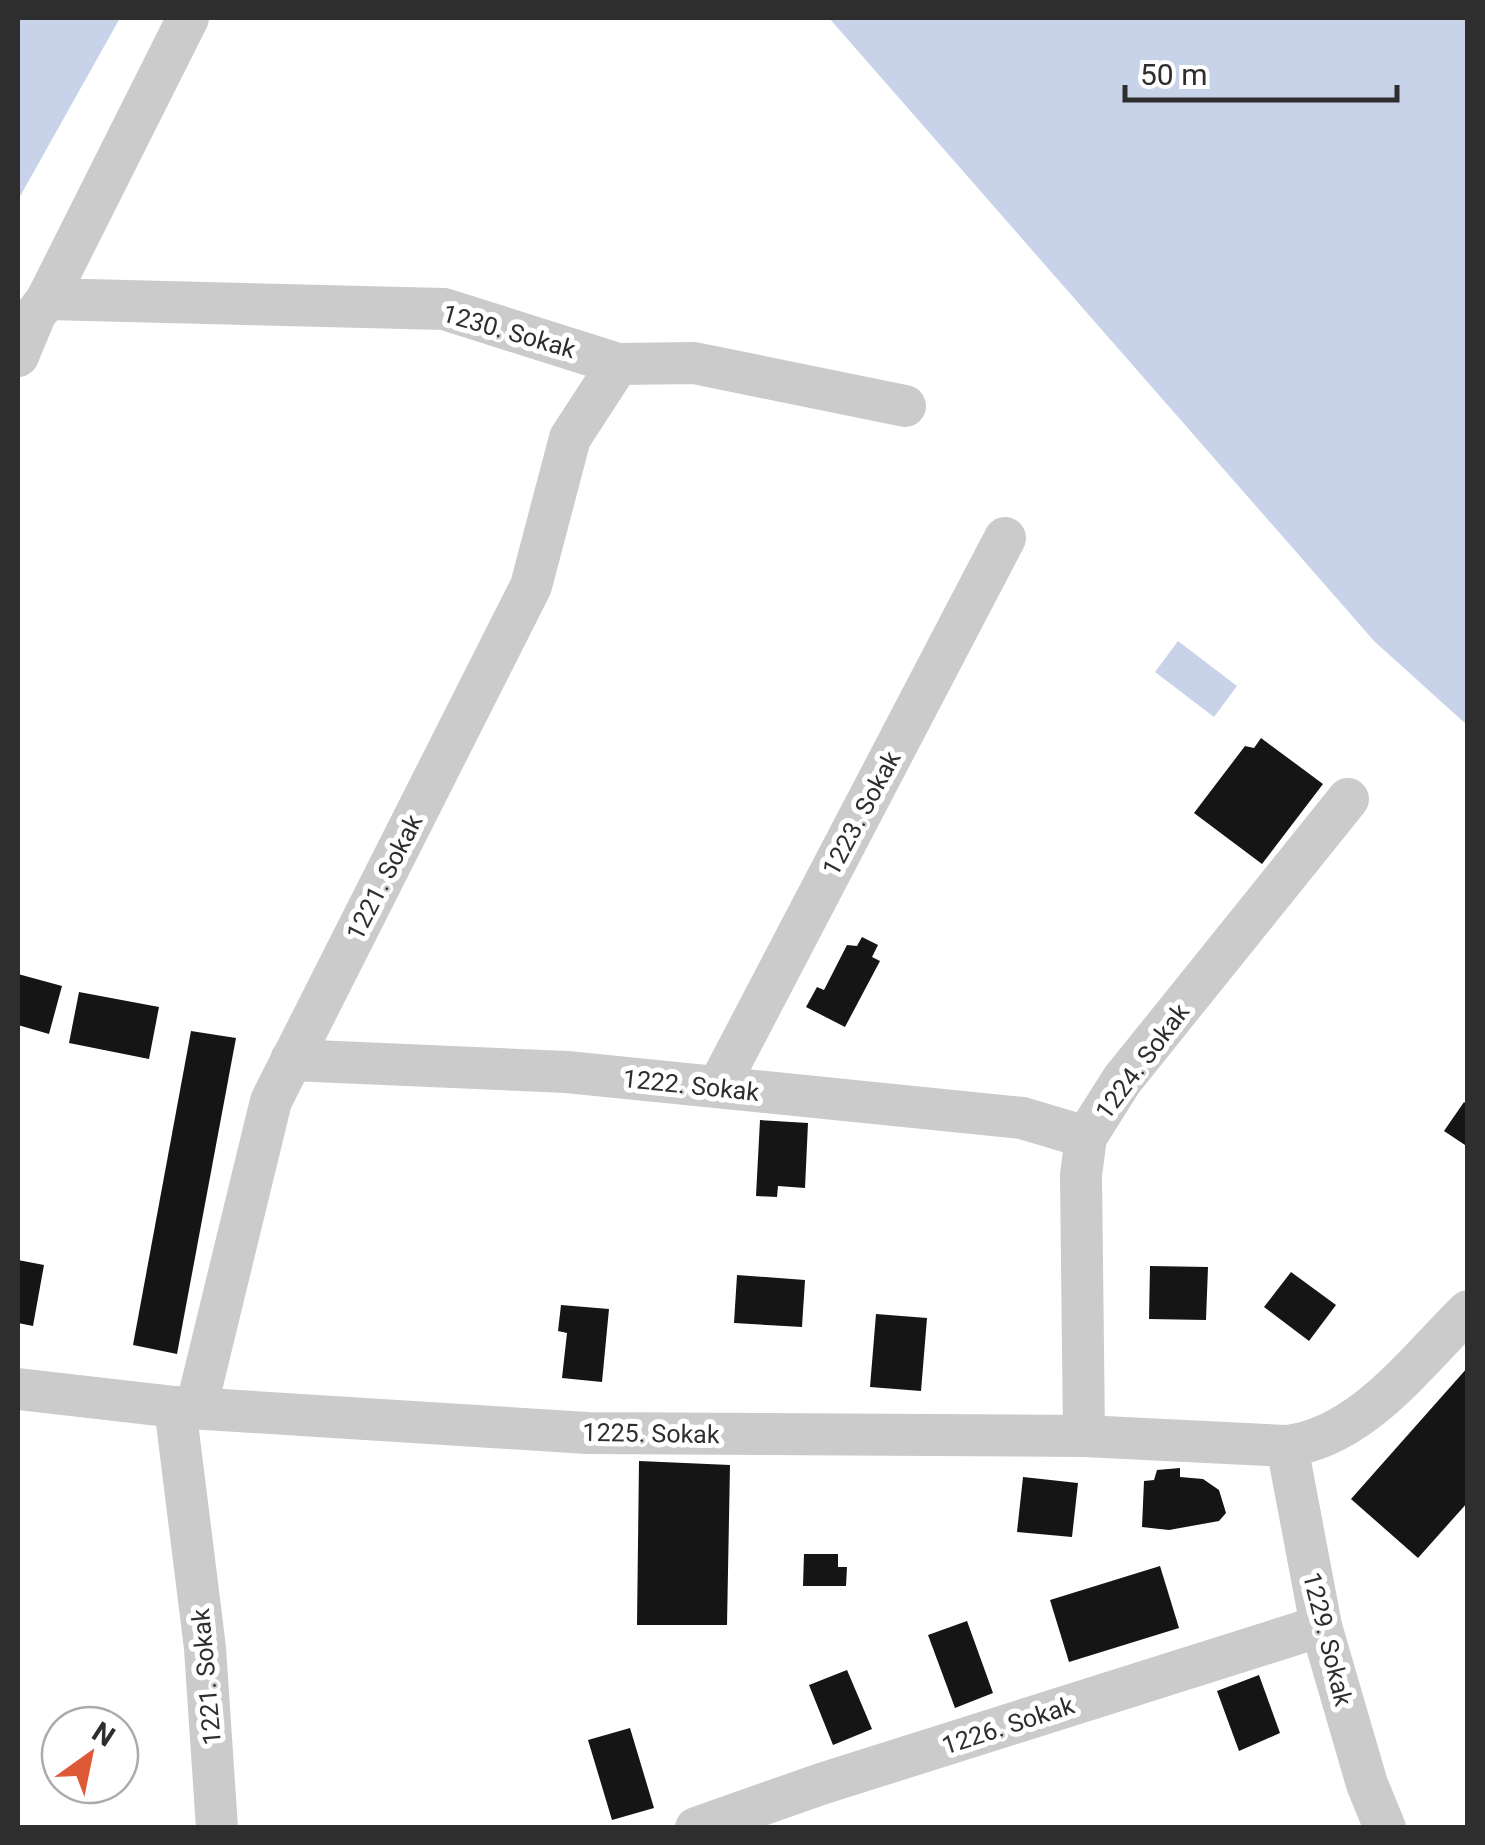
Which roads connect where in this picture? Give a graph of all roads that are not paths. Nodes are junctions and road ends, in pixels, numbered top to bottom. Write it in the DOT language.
graph roads {
  1 [pos="188,18"];
  2 [pos="47,299"];
  3 [pos="18,356"];
  4 [pos="618,364"];
  5 [pos="906,406"];
  6 [pos="1004,538"];
  7 [pos="1348,799"];
  8 [pos="291,1060"];
  9 [pos="718,1087"];
  10 [pos="1086,1137"];
  11 [pos="1468,1311"];
  12 [pos="18,1388"];
  13 [pos="186,1408"];
  14 [pos="1084,1436"];
  15 [pos="1287,1446"];
  16 [pos="1322,1626"];
  17 [pos="1385,1827"];
  18 [pos="218,1828"];
  19 [pos="696,1828"];
  1 -- 2 [label="street"];
  2 -- 3 [label="street"];
  2 -- 4 [label="street, 1230. Sokak"];
  4 -- 5 [label="street, 1230. Sokak"];
  4 -- 8 [label="street, 1221. Sokak"];
  6 -- 9 [label="street, 1223. Sokak"];
  7 -- 10 [label="street, 1224. Sokak"];
  8 -- 9 [label="street, 1222. Sokak"];
  8 -- 13 [label="street, 1221. Sokak"];
  9 -- 10 [label="street, 1222. Sokak"];
  10 -- 14 [label="street, 1224. Sokak"];
  11 -- 15 [label="street, 1225. Sokak"];
  12 -- 13 [label="street, 1225. Sokak"];
  13 -- 14 [label="street, 1225. Sokak"];
  13 -- 18 [label="street, 1221. Sokak"];
  14 -- 15 [label="street, 1225. Sokak"];
  15 -- 16 [label="street, 1229. Sokak"];
  16 -- 17 [label="street, 1229. Sokak"];
  16 -- 19 [label="street, 1226. Sokak"];
}
